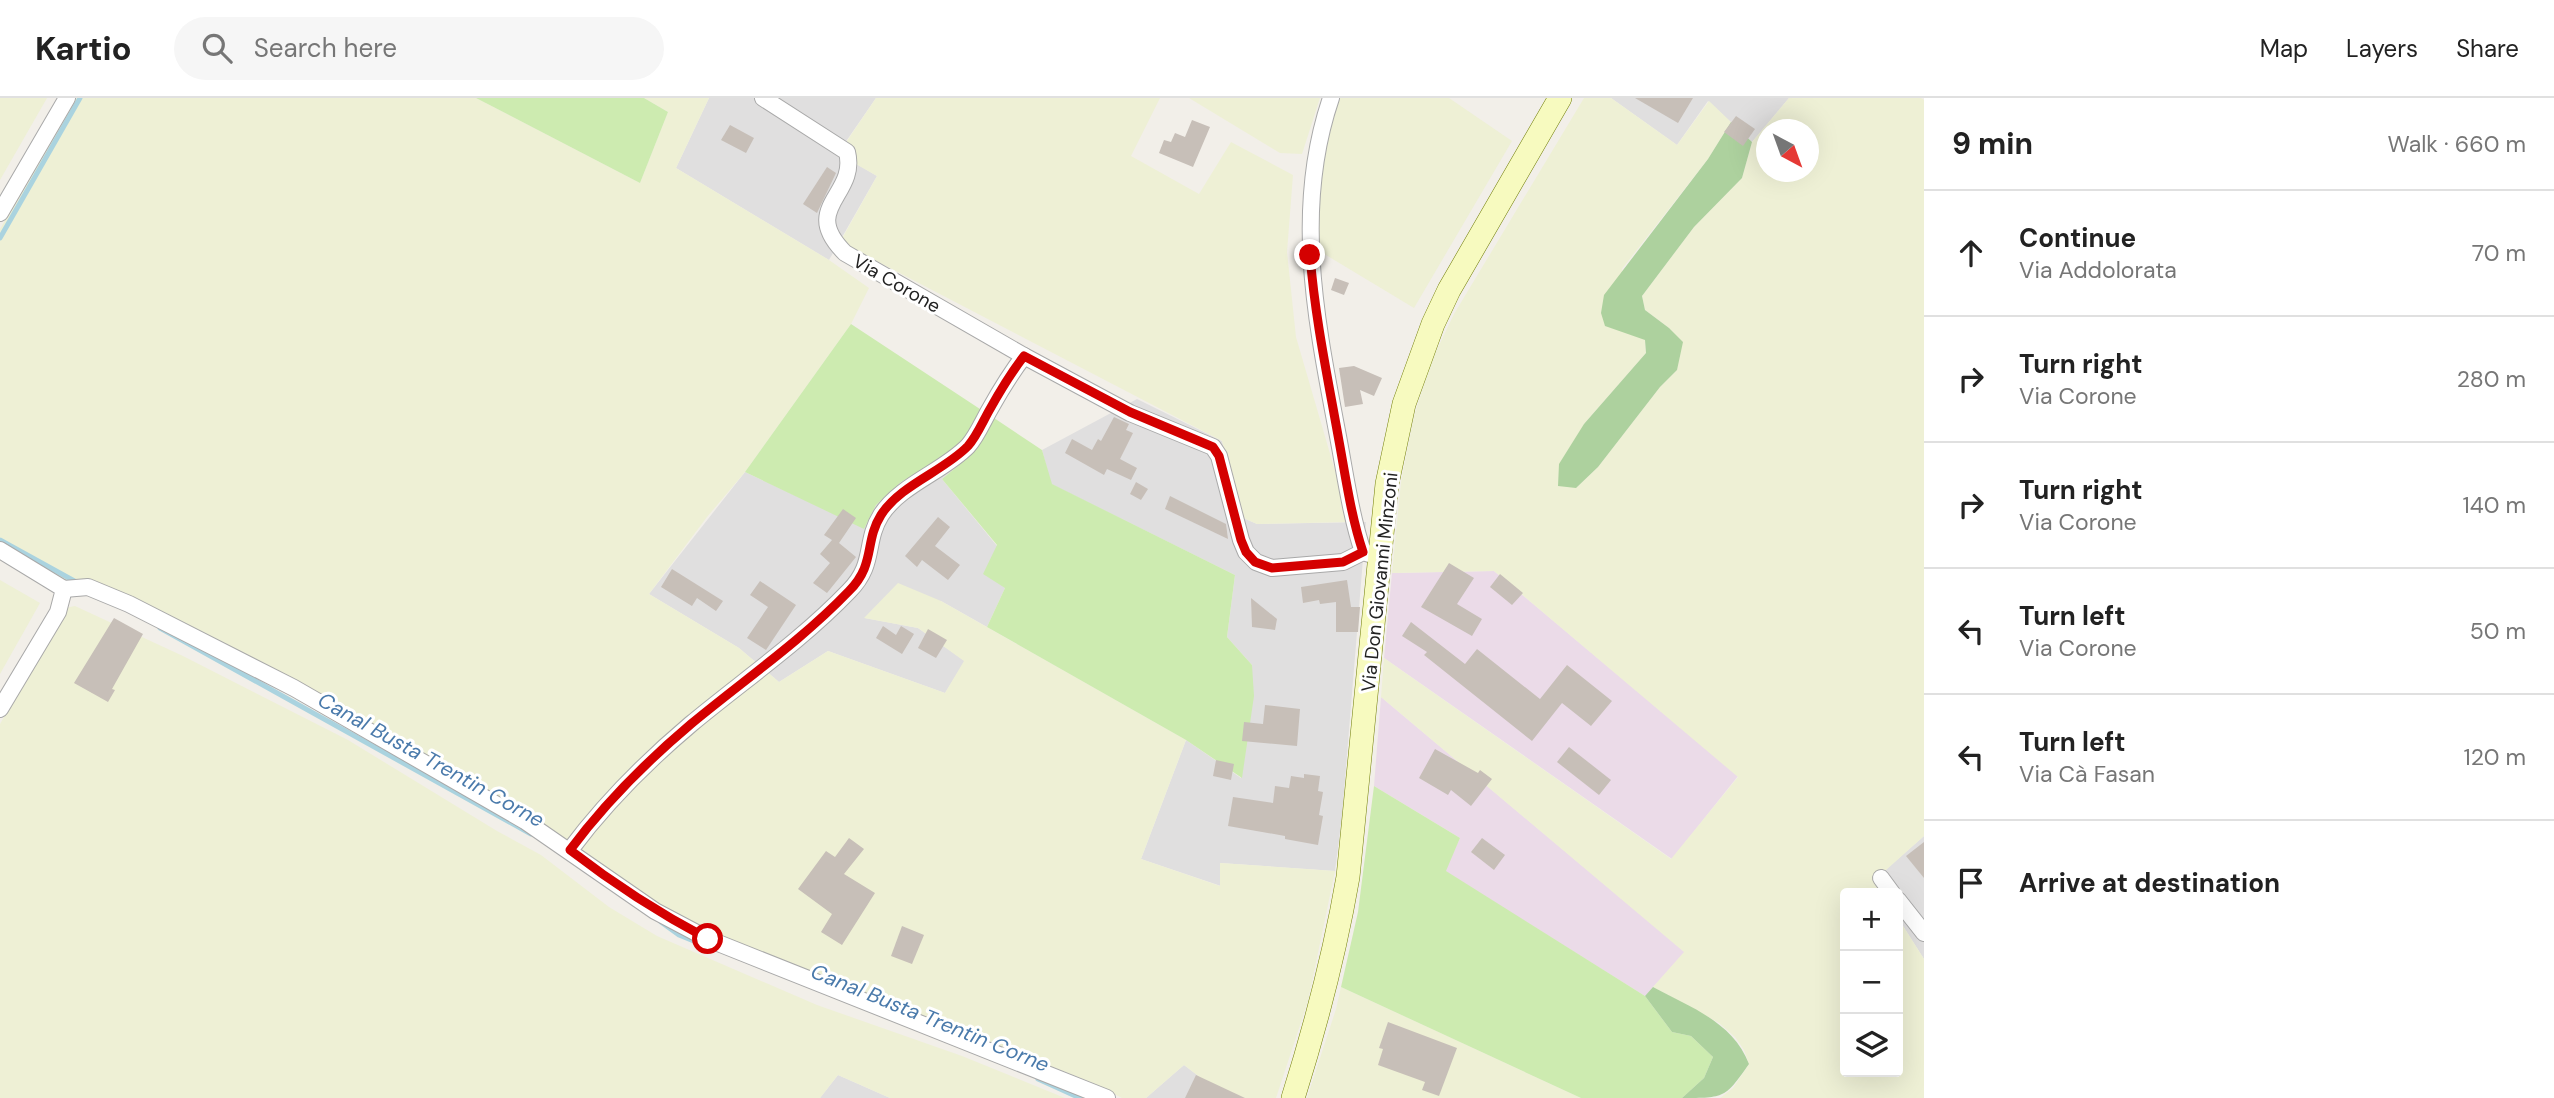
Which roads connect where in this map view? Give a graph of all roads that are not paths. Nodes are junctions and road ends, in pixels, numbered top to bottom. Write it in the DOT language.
graph roads {
  1 [pos="67,98"];
  2 [pos="763,98"];
  3 [pos="1331,98"];
  4 [pos="1560,98"];
  5 [pos="0,213"];
  6 [pos="1024,356"];
  7 [pos="0,550"];
  8 [pos="1371,555"];
  9 [pos="64,589"];
  10 [pos="0,709"];
  11 [pos="570,850"];
  12 [pos="1881,878"];
  13 [pos="1888,888"];
  14 [pos="1903,906"];
  15 [pos="1924,933"];
  16 [pos="1107,1098"];
  17 [pos="1293,1098"];
  1 -- 5 [label="street"];
  2 -- 6 [label="street, Via Corone"];
  3 -- 8 [label="street"];
  4 -- 8 [label="street, Via Don Giovanni Minzoni"];
  6 -- 8 [label="street, Via Corone"];
  6 -- 11 [label="street"];
  7 -- 9 [label="street"];
  8 -- 17 [label="street, Via Don Giovanni Minzoni"];
  9 -- 10 [label="street"];
  9 -- 11 [label="street"];
  11 -- 16 [label="street"];
  12 -- 13 [label="street"];
  14 -- 15 [label="street"];
}
